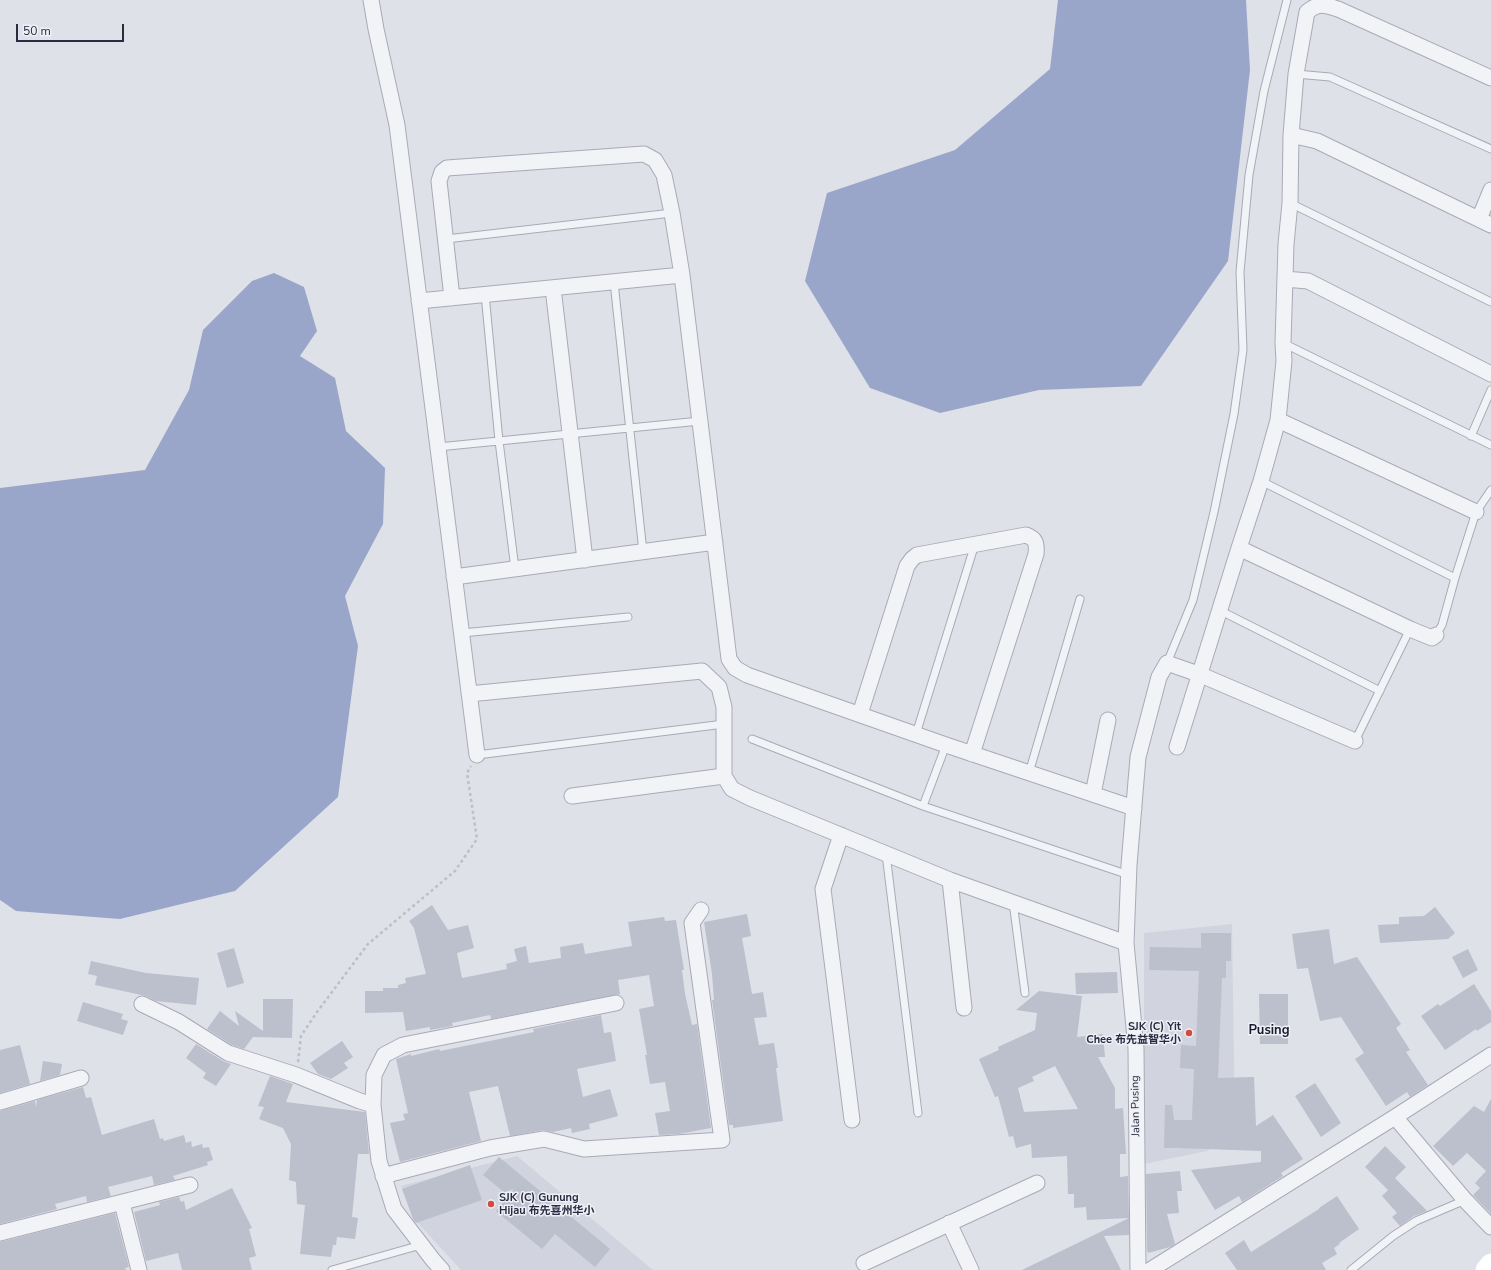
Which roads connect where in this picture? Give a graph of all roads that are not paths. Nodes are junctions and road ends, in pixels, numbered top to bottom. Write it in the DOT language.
graph roads {
  1 [pos="372,0"];
  2 [pos="1287,0"];
  3 [pos="1296,74"];
  4 [pos="1491,78"];
  5 [pos="1291,135"];
  6 [pos="1491,149"];
  7 [pos="1491,190"];
  8 [pos="1290,203"];
  9 [pos="672,213"];
  10 [pos="1485,222"];
  11 [pos="446,239"];
  12 [pos="682,275"];
  13 [pos="1285,279"];
  14 [pos="614,282"];
  15 [pos="553,288"];
  16 [pos="485,294"];
  17 [pos="452,298"];
  18 [pos="419,301"];
  19 [pos="1491,302"];
  20 [pos="1283,343"];
  21 [pos="1491,374"];
  22 [pos="1491,390"];
  23 [pos="1278,420"];
  24 [pos="700,421"];
  25 [pos="630,428"];
  26 [pos="570,434"];
  27 [pos="1471,436"];
  28 [pos="499,441"];
  29 [pos="1491,445"];
  30 [pos="438,447"];
  31 [pos="1262,481"];
  32 [pos="1491,490"];
  33 [pos="1476,512"];
  34 [pos="715,542"];
  35 [pos="975,544"];
  36 [pos="1239,548"];
  37 [pos="643,552"];
  38 [pos="585,560"];
  39 [pos="515,569"];
  40 [pos="454,577"];
  41 [pos="1455,578"];
  42 [pos="1080,599"];
  43 [pos="1220,610"];
  44 [pos="628,617"];
  45 [pos="1410,629"];
  46 [pos="462,633"];
  47 [pos="1436,635"];
  48 [pos="1167,664"];
  49 [pos="1201,675"];
  50 [pos="1380,691"];
  51 [pos="469,694"];
  52 [pos="860,714"];
  53 [pos="1108,720"];
  54 [pos="724,724"];
  55 [pos="916,734"];
  56 [pos="752,739"];
  57 [pos="1355,741"];
  58 [pos="946,745"];
  59 [pos="1177,747"];
  60 [pos="972,754"];
  61 [pos="477,755"];
  62 [pos="1029,773"];
  63 [pos="724,776"];
  64 [pos="1093,794"];
  65 [pos="572,796"];
  66 [pos="923,806"];
  67 [pos="1134,808"];
  68 [pos="841,835"];
  69 [pos="886,853"];
  70 [pos="1129,875"];
  71 [pos="950,880"];
  72 [pos="1012,902"];
  73 [pos="701,910"];
  74 [pos="1126,943"];
  75 [pos="1025,993"];
  76 [pos="616,1003"];
  77 [pos="142,1004"];
  78 [pos="964,1008"];
  79 [pos="1491,1054"];
  80 [pos="81,1078"];
  81 [pos="0,1102"];
  82 [pos="373,1105"];
  83 [pos="918,1113"];
  84 [pos="1395,1117"];
  85 [pos="852,1120"];
  86 [pos="384,1176"];
  87 [pos="1037,1182"];
  88 [pos="190,1185"];
  89 [pos="1465,1200"];
  90 [pos="122,1203"];
  91 [pos="949,1223"];
  92 [pos="1491,1227"];
  93 [pos="0,1233"];
  94 [pos="421,1245"];
  95 [pos="864,1263"];
  96 [pos="1491,1264"];
  97 [pos="139,1270"];
  98 [pos="332,1270"];
  99 [pos="442,1270"];
  100 [pos="971,1270"];
  101 [pos="1138,1270"];
  102 [pos="1150,1270"];
  103 [pos="1351,1270"];
  104 [pos="1486,1270"];
  1 -- 18 [label="street"];
  2 -- 48 [label="lane"];
  3 -- 4 [label="street"];
  3 -- 5 [label="street"];
  3 -- 6 [label="lane"];
  5 -- 8 [label="street"];
  5 -- 10 [label="street"];
  7 -- 10 [label="street"];
  8 -- 13 [label="street"];
  8 -- 19 [label="lane"];
  9 -- 11 [label="lane"];
  9 -- 11 [label="street"];
  9 -- 12 [label="street"];
  11 -- 17 [label="street"];
  12 -- 14 [label="street"];
  12 -- 24 [label="street"];
  13 -- 20 [label="street"];
  13 -- 21 [label="street"];
  14 -- 15 [label="street"];
  14 -- 25 [label="lane"];
  15 -- 16 [label="street"];
  15 -- 26 [label="street"];
  16 -- 17 [label="street"];
  16 -- 28 [label="lane"];
  17 -- 18 [label="street"];
  18 -- 30 [label="street"];
  20 -- 23 [label="street"];
  20 -- 27 [label="lane"];
  22 -- 27 [label="lane"];
  23 -- 31 [label="street"];
  23 -- 33 [label="street"];
  24 -- 25 [label="lane"];
  24 -- 34 [label="street"];
  25 -- 26 [label="lane"];
  25 -- 37 [label="lane"];
  26 -- 28 [label="lane"];
  26 -- 38 [label="street"];
  27 -- 29 [label="lane"];
  28 -- 30 [label="lane"];
  28 -- 39 [label="lane"];
  30 -- 40 [label="street"];
  31 -- 36 [label="street"];
  31 -- 41 [label="lane"];
  32 -- 33 [label="lane"];
  33 -- 41 [label="lane"];
  34 -- 37 [label="street"];
  34 -- 52 [label="street"];
  35 -- 52 [label="street"];
  35 -- 55 [label="lane"];
  35 -- 60 [label="street"];
  36 -- 43 [label="street"];
  36 -- 45 [label="street"];
  37 -- 38 [label="street"];
  38 -- 39 [label="street"];
  39 -- 40 [label="street"];
  40 -- 46 [label="street"];
  41 -- 47 [label="lane"];
  42 -- 62 [label="lane"];
  43 -- 49 [label="street"];
  43 -- 50 [label="lane"];
  44 -- 46 [label="lane"];
  45 -- 47 [label="street"];
  45 -- 50 [label="lane"];
  46 -- 51 [label="street"];
  48 -- 49 [label="street"];
  48 -- 67 [label="street, Jalan Pusing"];
  49 -- 57 [label="street"];
  49 -- 59 [label="street"];
  50 -- 57 [label="lane"];
  51 -- 54 [label="street"];
  51 -- 61 [label="street"];
  52 -- 55 [label="street"];
  53 -- 64 [label="street"];
  54 -- 61 [label="lane"];
  54 -- 63 [label="street"];
  55 -- 58 [label="street"];
  56 -- 66 [label="lane"];
  58 -- 60 [label="street"];
  58 -- 66 [label="lane"];
  60 -- 62 [label="street"];
  62 -- 64 [label="street"];
  63 -- 65 [label="street"];
  63 -- 68 [label="street"];
  64 -- 67 [label="street"];
  66 -- 70 [label="lane"];
  67 -- 70 [label="street, Jalan Pusing"];
  68 -- 69 [label="street"];
  68 -- 85 [label="street"];
  69 -- 71 [label="street"];
  69 -- 83 [label="lane"];
  70 -- 74 [label="street, Jalan Pusing"];
  71 -- 72 [label="street"];
  71 -- 78 [label="street"];
  72 -- 74 [label="street"];
  72 -- 75 [label="lane"];
  73 -- 86 [label="street"];
  74 -- 101 [label="street, Jalan Pusing"];
  76 -- 82 [label="street"];
  77 -- 82 [label="street"];
  79 -- 84 [label="street"];
  80 -- 81 [label="street"];
  82 -- 86 [label="street"];
  84 -- 89 [label="street"];
  84 -- 102 [label="street"];
  86 -- 94 [label="street"];
  87 -- 91 [label="street"];
  88 -- 90 [label="street"];
  89 -- 92 [label="street"];
  89 -- 103 [label="lane"];
  90 -- 93 [label="street"];
  90 -- 97 [label="street"];
  91 -- 95 [label="street"];
  91 -- 100 [label="street"];
  94 -- 98 [label="lane"];
  94 -- 99 [label="street"];
  96 -- 104 [label="main road"];
}
